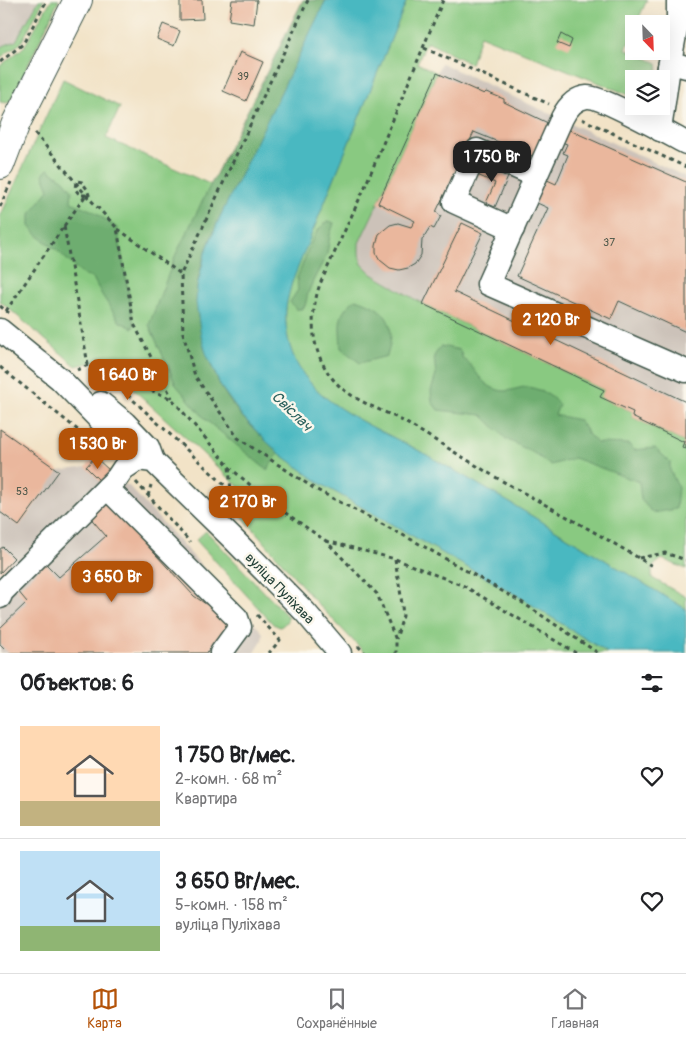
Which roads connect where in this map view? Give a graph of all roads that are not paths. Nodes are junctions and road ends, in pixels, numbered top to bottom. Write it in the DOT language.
graph roads {
  1 [pos="78,0"];
  2 [pos="678,0"];
  3 [pos="677,67"];
  4 [pos="660,130"];
  5 [pos="686,143"];
  6 [pos="0,164"];
  7 [pos="536,176"];
  8 [pos="513,229"];
  9 [pos="6,319"];
  10 [pos="686,371"];
  11 [pos="146,460"];
  12 [pos="107,488"];
  13 [pos="0,597"];
  14 [pos="331,650"];
  15 [pos="222,653"];
  1 -- 6 [label="main road"];
  2 -- 3 [label="street"];
  3 -- 4 [label="street"];
  4 -- 5 [label="street"];
  4 -- 7 [label="street"];
  7 -- 8 [label="street"];
  7 -- 8 [label="street"];
  8 -- 10 [label="street"];
  9 -- 11 [label="street, вуліца Пуліхава"];
  11 -- 12 [label="street"];
  11 -- 14 [label="street, вуліца Пуліхава"];
  12 -- 13 [label="street"];
  12 -- 15 [label="street"];
}
